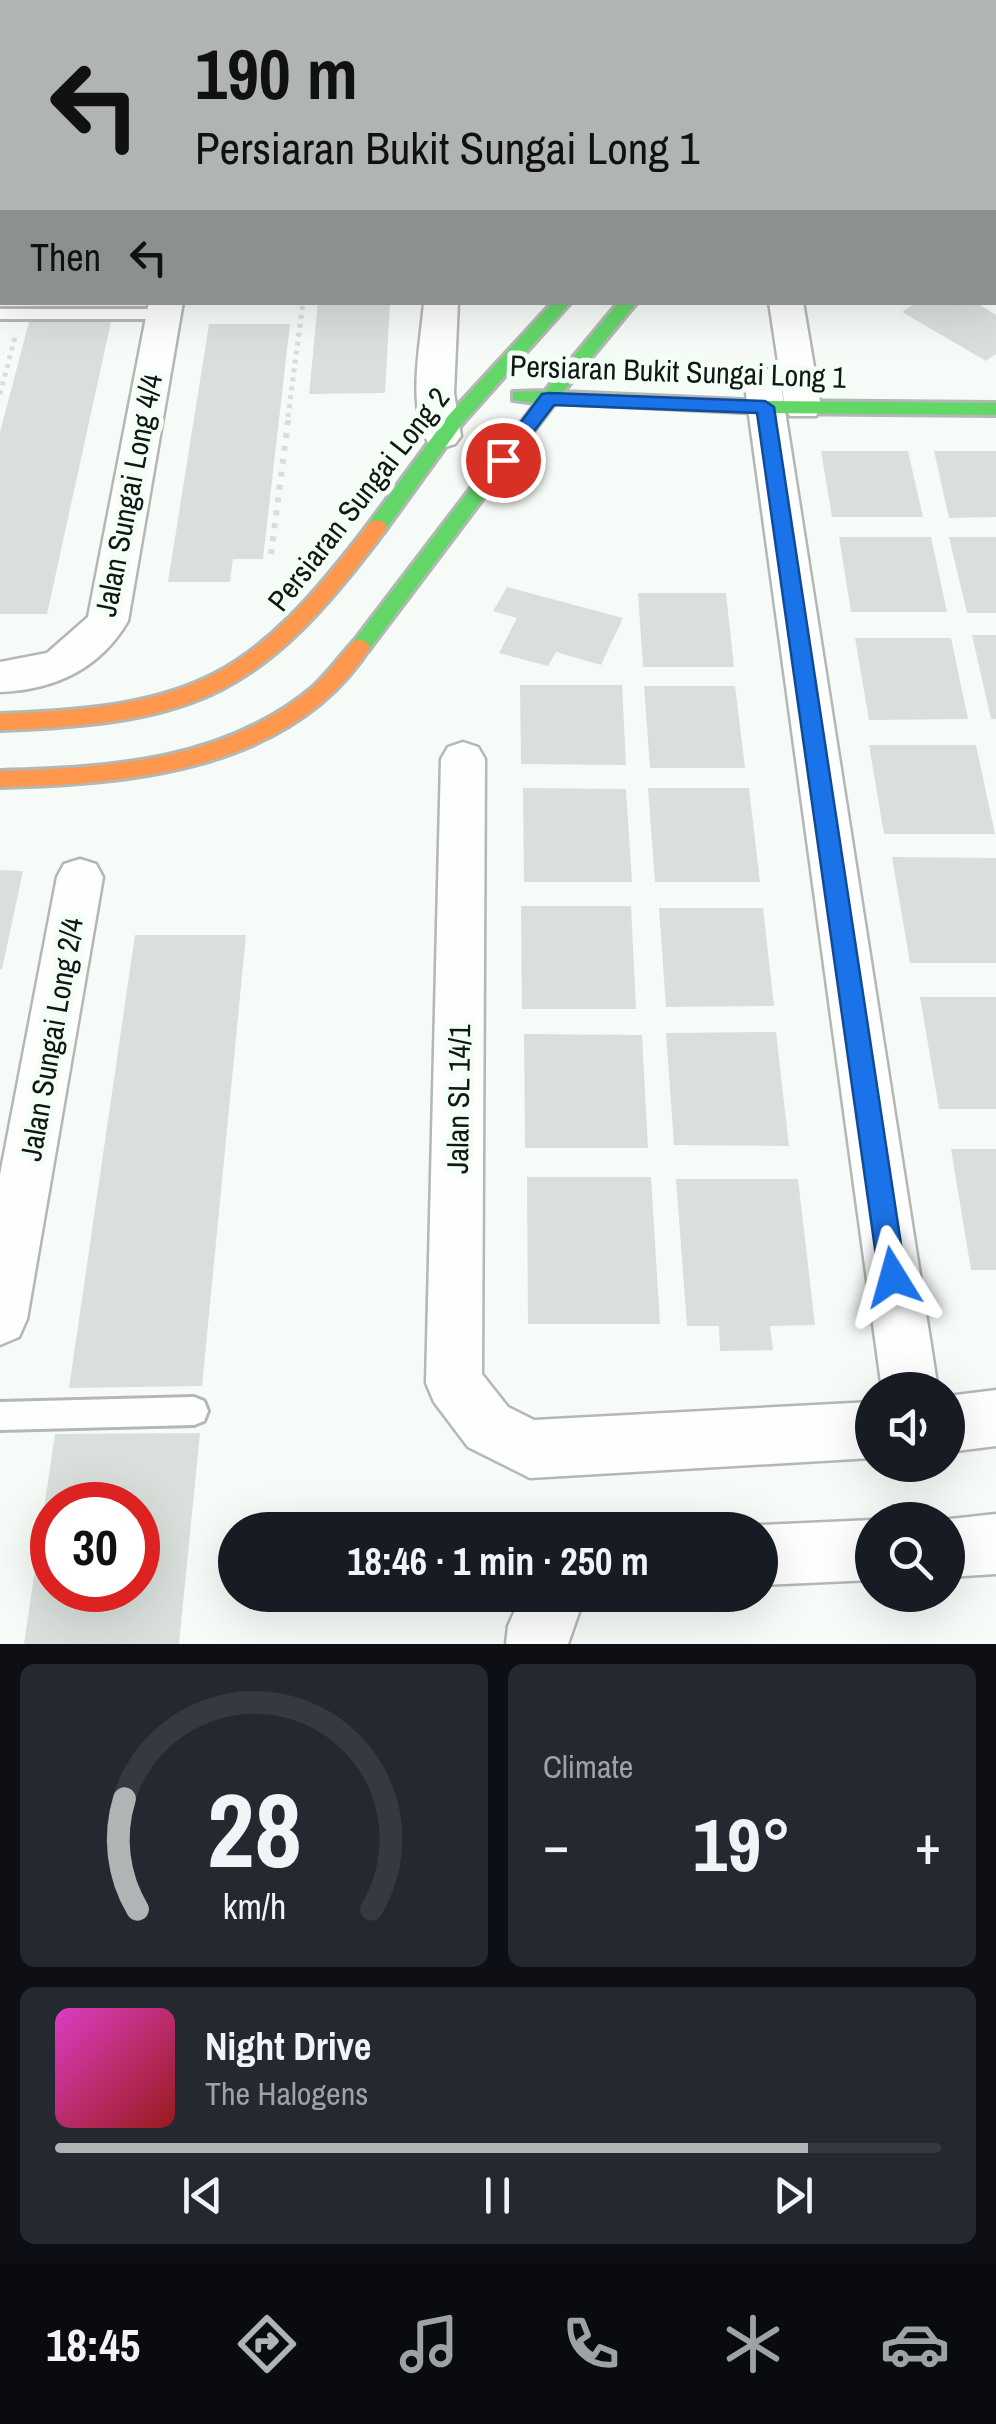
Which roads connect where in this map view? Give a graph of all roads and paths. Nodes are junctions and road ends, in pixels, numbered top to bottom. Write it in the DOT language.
graph roads {
  1 [pos="303,305"];
  2 [pos="441,305"];
  3 [pos="560,305"];
  4 [pos="626,305"];
  5 [pos="786,305"];
  6 [pos="165,308"];
  7 [pos="0,314"];
  8 [pos="22,314"];
  9 [pos="597,338"];
  10 [pos="610,362"];
  11 [pos="499,368"];
  12 [pos="566,376"];
  13 [pos="654,378"];
  14 [pos="782,388"];
  15 [pos="0,394"];
  16 [pos="478,394"];
  17 [pos="549,398"];
  18 [pos="996,408"];
  19 [pos="442,436"];
  20 [pos="271,554"];
  21 [pos="0,677"];
  22 [pos="0,722"];
  23 [pos="463,759"];
  24 [pos="0,780"];
  25 [pos="80,877"];
  26 [pos="0,1319"];
  27 [pos="908,1372"];
  28 [pos="194,1410"];
  29 [pos="0,1416"];
  30 [pos="996,1418"];
  31 [pos="965,1422"];
  32 [pos="855,1431"];
  33 [pos="996,1544"];
  34 [pos="965,1546"];
  35 [pos="855,1551"];
  36 [pos="778,1554"];
  37 [pos="547,1612"];
  38 [pos="538,1644"];
  1 -- 20 [label="path"];
  2 -- 19 [label="street"];
  3 -- 11 [label="street, Persiaran Sungai Long 2"];
  4 -- 9 [label="street"];
  5 -- 14 [label="street"];
  6 -- 8 [label="lane"];
  6 -- 21 [label="street, Jalan Sungai Long 4/4"];
  7 -- 8 [label="lane"];
  8 -- 15 [label="path"];
  9 -- 10 [label="street"];
  9 -- 12 [label="street"];
  11 -- 12 [label="street, Persiaran Bukit Sungai Long 1"];
  11 -- 16 [label="street, Persiaran Sungai Long 2"];
  12 -- 13 [label="street, Persiaran Bukit Sungai Long 1"];
  12 -- 17 [label="street"];
  14 -- 17 [label="street, Persiaran Bukit Sungai Long 1"];
  14 -- 18 [label="street, Persiaran Bukit Sungai Long 1"];
  14 -- 27 [label="street"];
  16 -- 17 [label="street, Persiaran Bukit Sungai Long 1"];
  16 -- 19 [label="street, Persiaran Sungai Long 2"];
  17 -- 24 [label="street"];
  19 -- 22 [label="street, Persiaran Sungai Long 2"];
  23 -- 32 [label="street, Jalan SL 14/1"];
  25 -- 26 [label="street, Jalan Sungai Long 2/4"];
  28 -- 29 [label="lane"];
  30 -- 31 [label="street"];
  33 -- 34 [label="street"];
  35 -- 36 [label="street"];
  37 -- 38 [label="street"];
}
